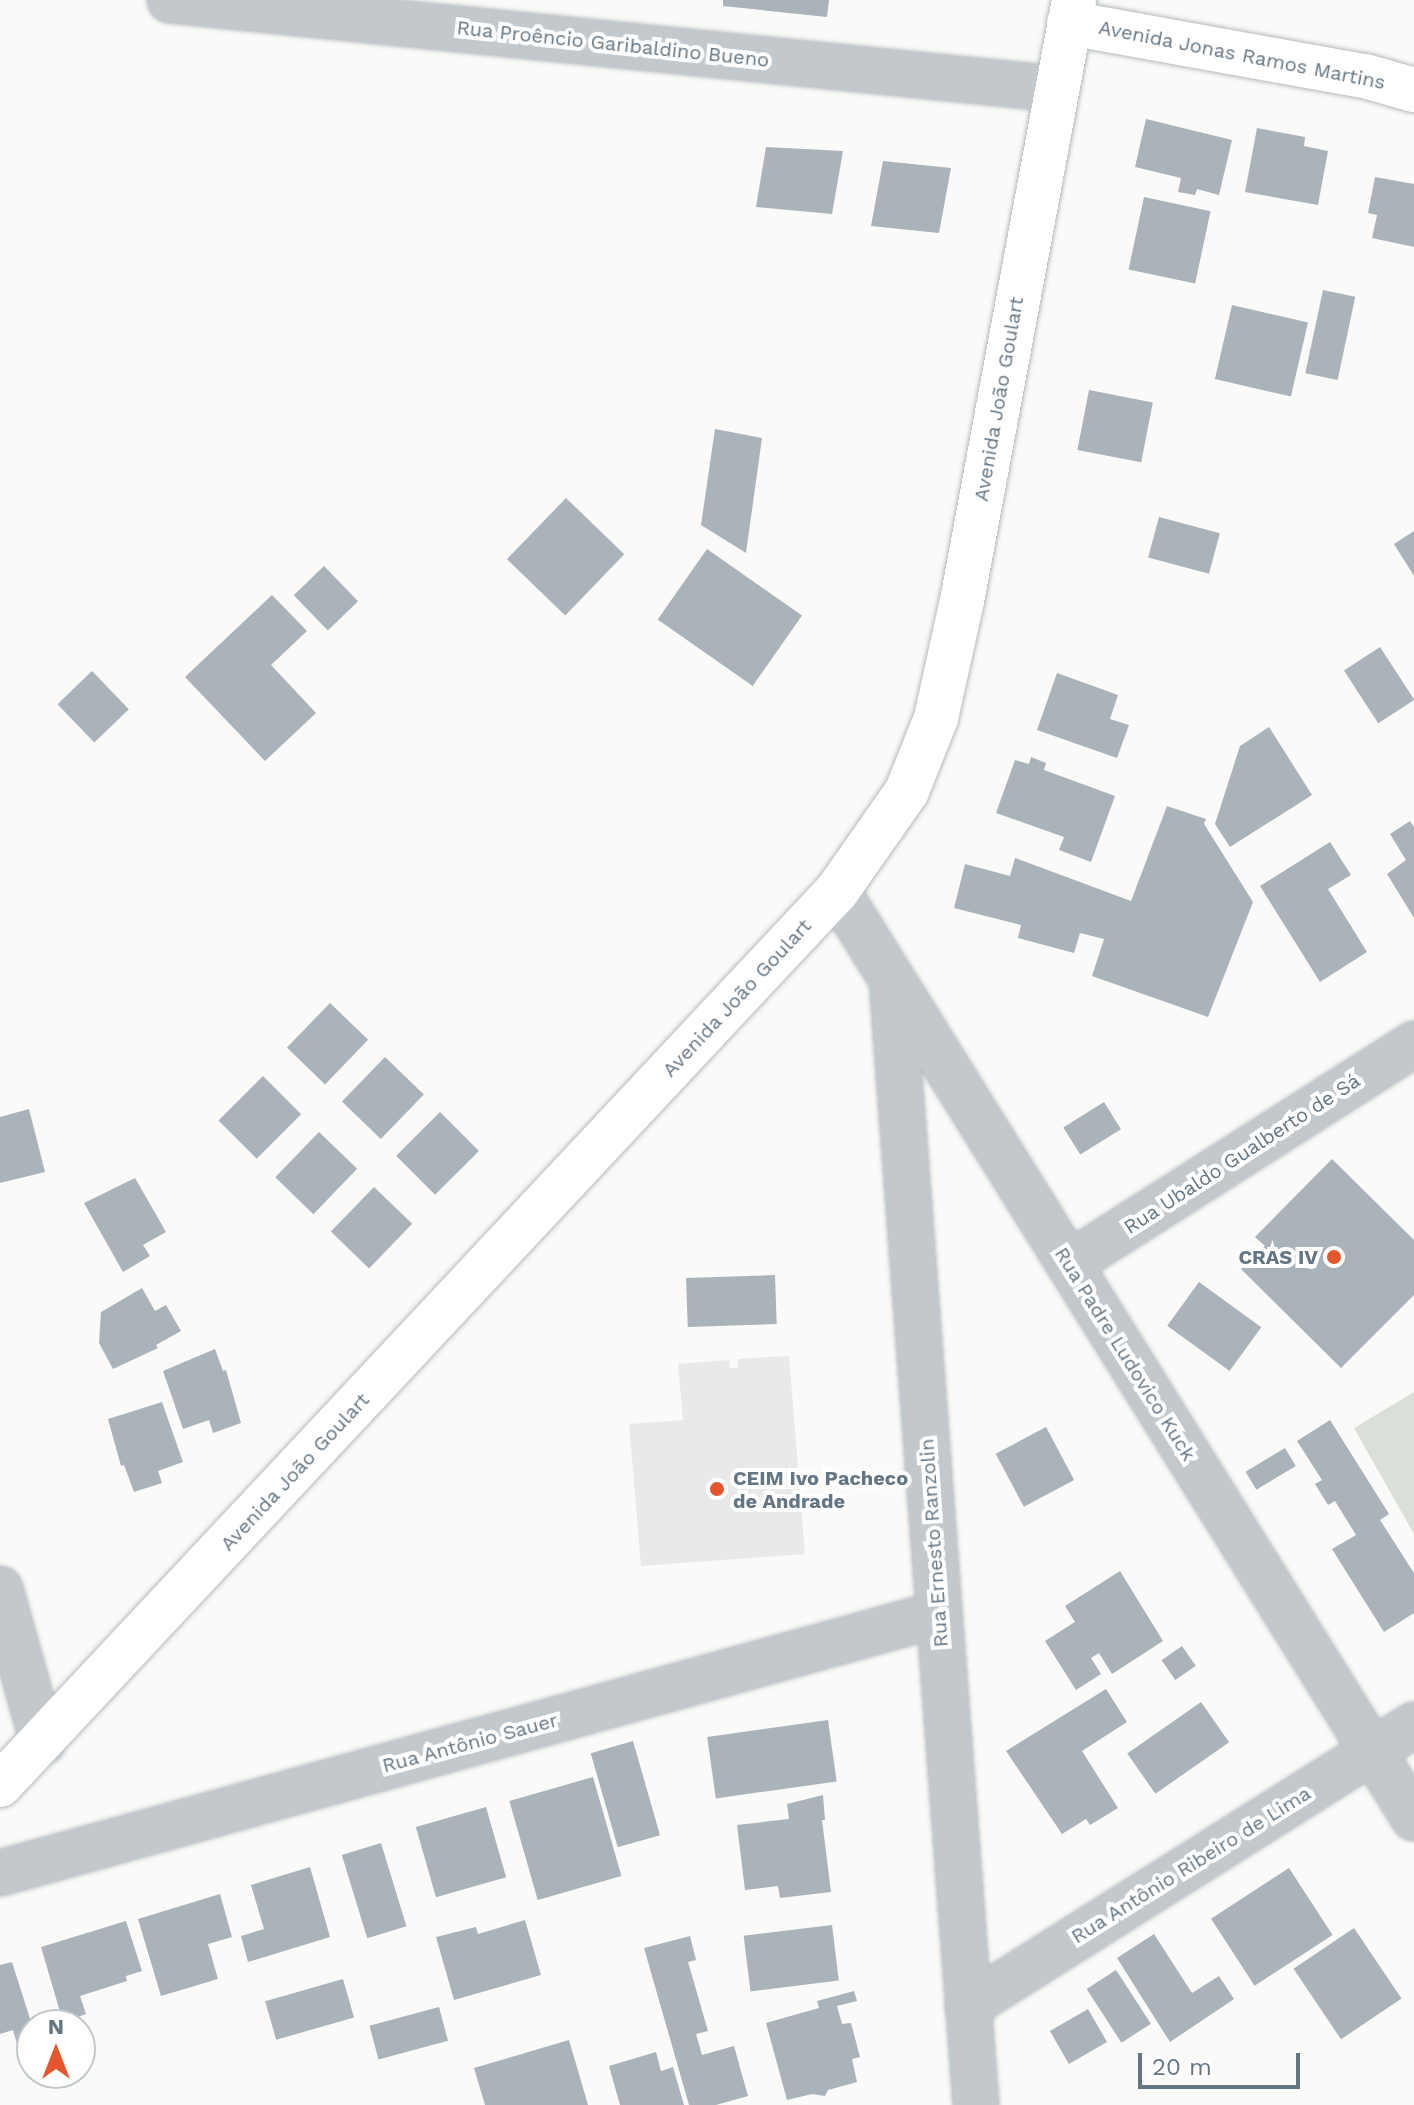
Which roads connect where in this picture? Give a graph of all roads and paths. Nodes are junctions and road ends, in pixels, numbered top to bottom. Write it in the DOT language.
graph roads {
  1 [pos="170,0"];
  2 [pos="1072,11"];
  3 [pos="1057,89"];
  4 [pos="1414,90"];
  5 [pos="837,891"];
  6 [pos="892,980"];
  7 [pos="1414,1044"];
  8 [pos="1069,1264"];
  9 [pos="0,1589"];
  10 [pos="939,1614"];
  11 [pos="1414,1725"];
  12 [pos="43,1742"];
  13 [pos="1372,1751"];
  14 [pos="0,1785"];
  15 [pos="1414,1818"];
  16 [pos="0,1873"];
  17 [pos="968,2006"];
  18 [pos="976,2105"];
  1 -- 3 [label="street, Rua Proêncio Garibaldino Bueno"];
  2 -- 3 [label="main road, Avenida João Goulart"];
  2 -- 4 [label="main road, Avenida Jonas Ramos Martins"];
  3 -- 5 [label="main road, Avenida João Goulart"];
  5 -- 6 [label="street, Rua Padre Ludovico Kuck"];
  5 -- 12 [label="main road, Avenida João Goulart"];
  6 -- 8 [label="street, Rua Padre Ludovico Kuck"];
  6 -- 10 [label="street, Rua Ernesto Ranzolin"];
  7 -- 8 [label="street, Rua Ubaldo Gualberto de Sá"];
  8 -- 13 [label="street, Rua Padre Ludovico Kuck"];
  9 -- 12 [label="street"];
  10 -- 16 [label="street, Rua Antônio Sauer"];
  10 -- 17 [label="street, Rua Ernesto Ranzolin"];
  11 -- 13 [label="street, Rua Antônio Ribeiro de Lima"];
  12 -- 14 [label="main road, Avenida João Goulart"];
  13 -- 15 [label="street, Rua Padre Ludovico Kuck"];
  13 -- 17 [label="street, Rua Antônio Ribeiro de Lima"];
  17 -- 18 [label="street, Rua Ernesto Ranzolin"];
}
